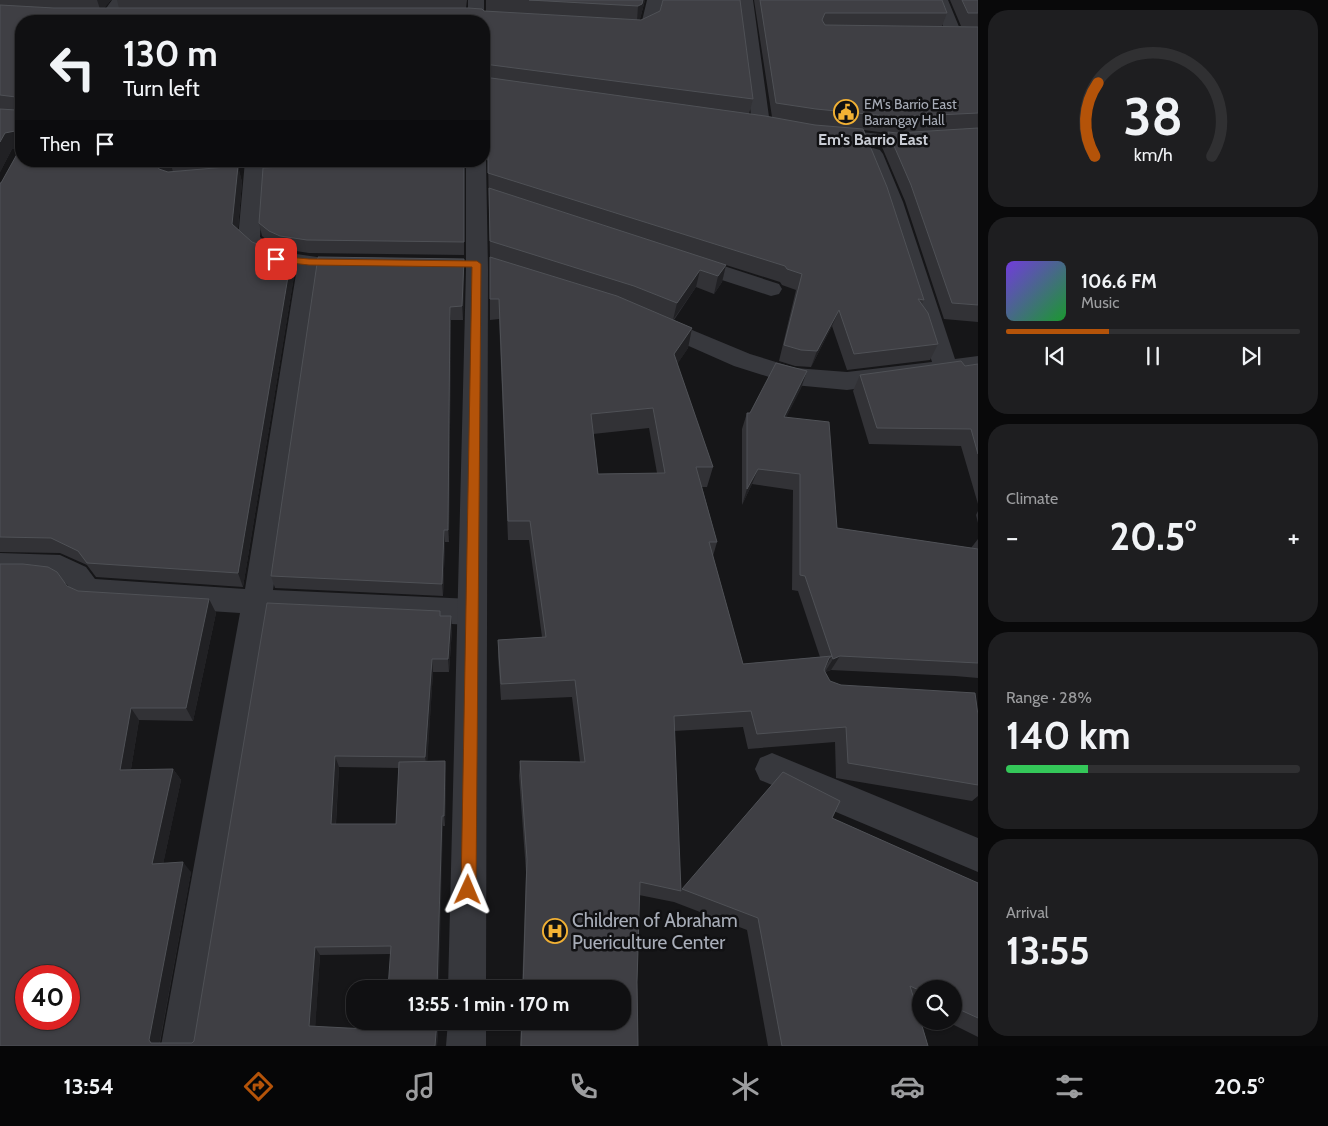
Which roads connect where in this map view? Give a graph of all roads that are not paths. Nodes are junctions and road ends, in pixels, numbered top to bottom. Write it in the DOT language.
graph roads {
  1 [pos="120,0"];
  2 [pos="476,0"];
  3 [pos="655,0"];
  4 [pos="745,0"];
  5 [pos="940,0"];
  6 [pos="109,15"];
  7 [pos="476,15"];
  8 [pos="610,26"];
  9 [pos="935,34"];
  10 [pos="742,122"];
  11 [pos="811,133"];
  12 [pos="978,136"];
  13 [pos="867,139"];
  14 [pos="473,167"];
  15 [pos="256,170"];
  16 [pos="676,258"];
  17 [pos="770,289"];
  18 [pos="632,314"];
  19 [pos="978,364"];
  20 [pos="946,368"];
  21 [pos="0,565"];
  22 [pos="257,602"];
  23 [pos="472,612"];
  24 [pos="772,769"];
  25 [pos="978,855"];
  26 [pos="467,980"];
  27 [pos="467,1030"];
  28 [pos="181,1046"];
  29 [pos="466,1046"];
  1 -- 6 [label="street"];
  2 -- 7 [label="street"];
  3 -- 8 [label="street"];
  4 -- 10 [label="street"];
  5 -- 9 [label="street"];
  11 -- 13 [label="street"];
  12 -- 13 [label="street"];
  13 -- 20 [label="street"];
  14 -- 23 [label="street"];
  15 -- 22 [label="street"];
  16 -- 17 [label="street"];
  18 -- 20 [label="street"];
  19 -- 20 [label="street"];
  21 -- 22 [label="street"];
  22 -- 23 [label="street"];
  22 -- 28 [label="street"];
  23 -- 26 [label="street"];
  24 -- 25 [label="street"];
  27 -- 29 [label="street"];
}
